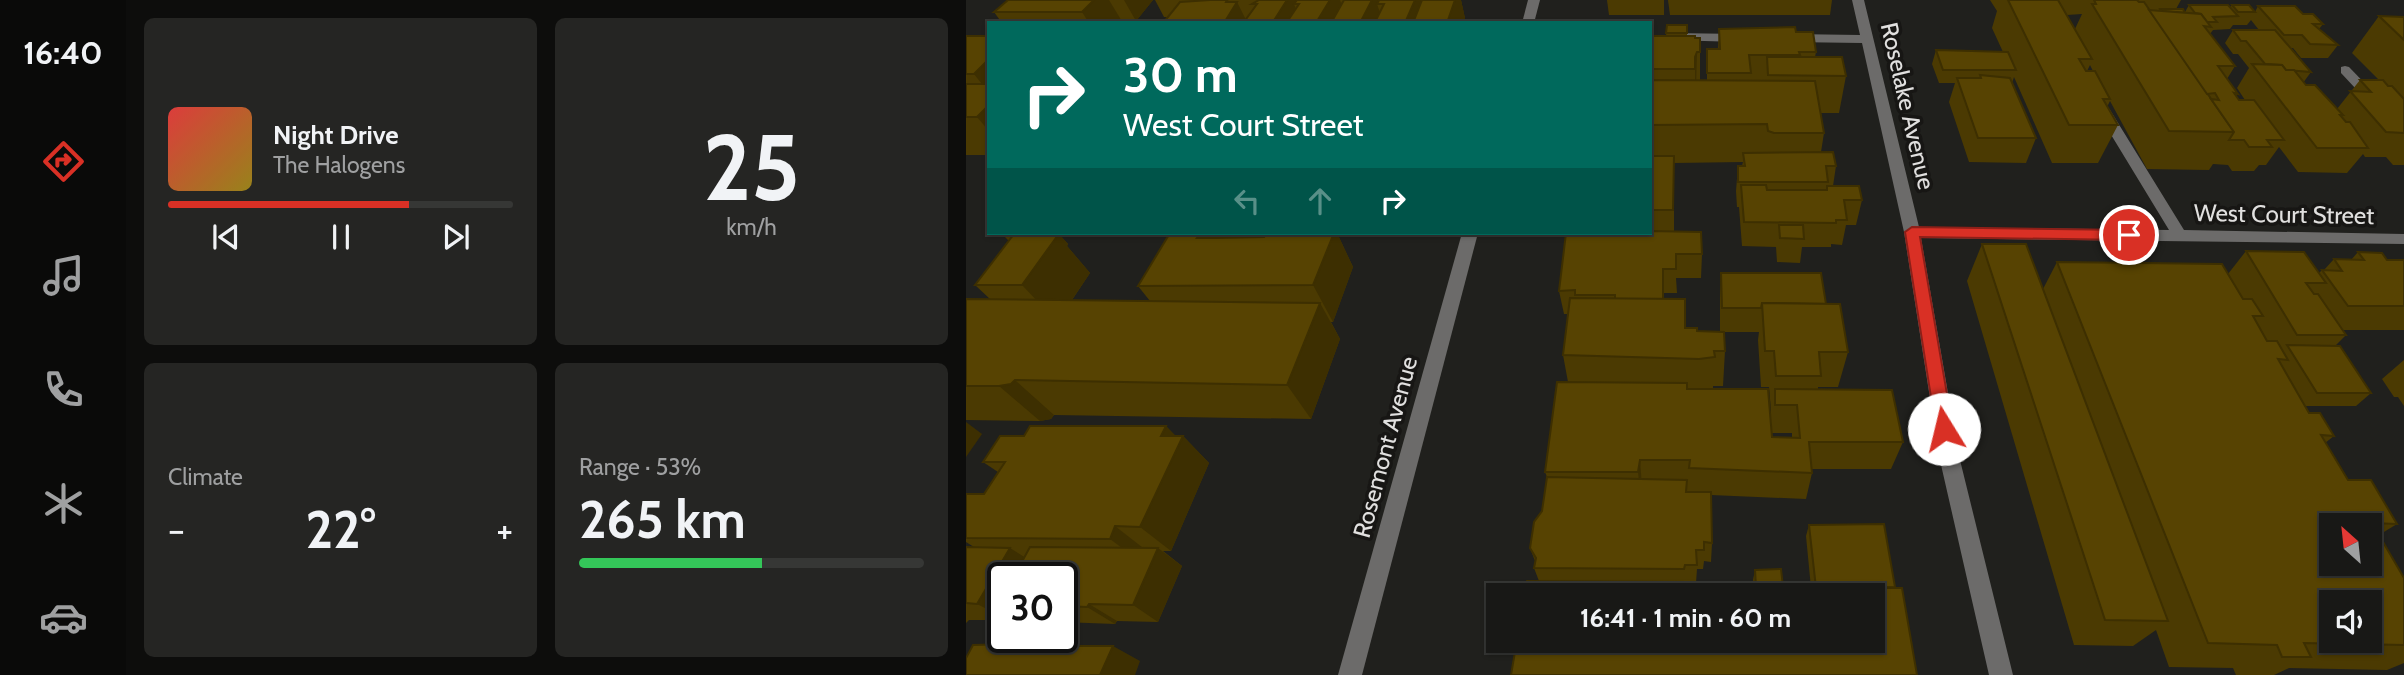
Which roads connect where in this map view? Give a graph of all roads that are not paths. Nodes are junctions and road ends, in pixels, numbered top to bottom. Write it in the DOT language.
graph roads {
  1 [pos="1534,0"];
  2 [pos="1857,0"];
  3 [pos="1529,21"];
  4 [pos="1658,37"];
  5 [pos="1751,38"];
  6 [pos="1777,38"];
  7 [pos="1867,39"];
  8 [pos="2345,70"];
  9 [pos="2093,91"];
  10 [pos="2404,132"];
  11 [pos="1912,232"];
  12 [pos="1469,235"];
  13 [pos="2180,236"];
  14 [pos="2404,239"];
  15 [pos="1350,675"];
  16 [pos="2001,675"];
  1 -- 3 [label="street"];
  2 -- 7 [label="street, Roselake Avenue"];
  4 -- 5 [label="street"];
  6 -- 7 [label="street"];
  7 -- 11 [label="street, Roselake Avenue"];
  8 -- 10 [label="street"];
  9 -- 13 [label="street"];
  11 -- 13 [label="street, West Court Street"];
  11 -- 16 [label="street, Roselake Avenue"];
  12 -- 15 [label="street, Rosemont Avenue"];
  13 -- 14 [label="street, West Court Street"];
}
